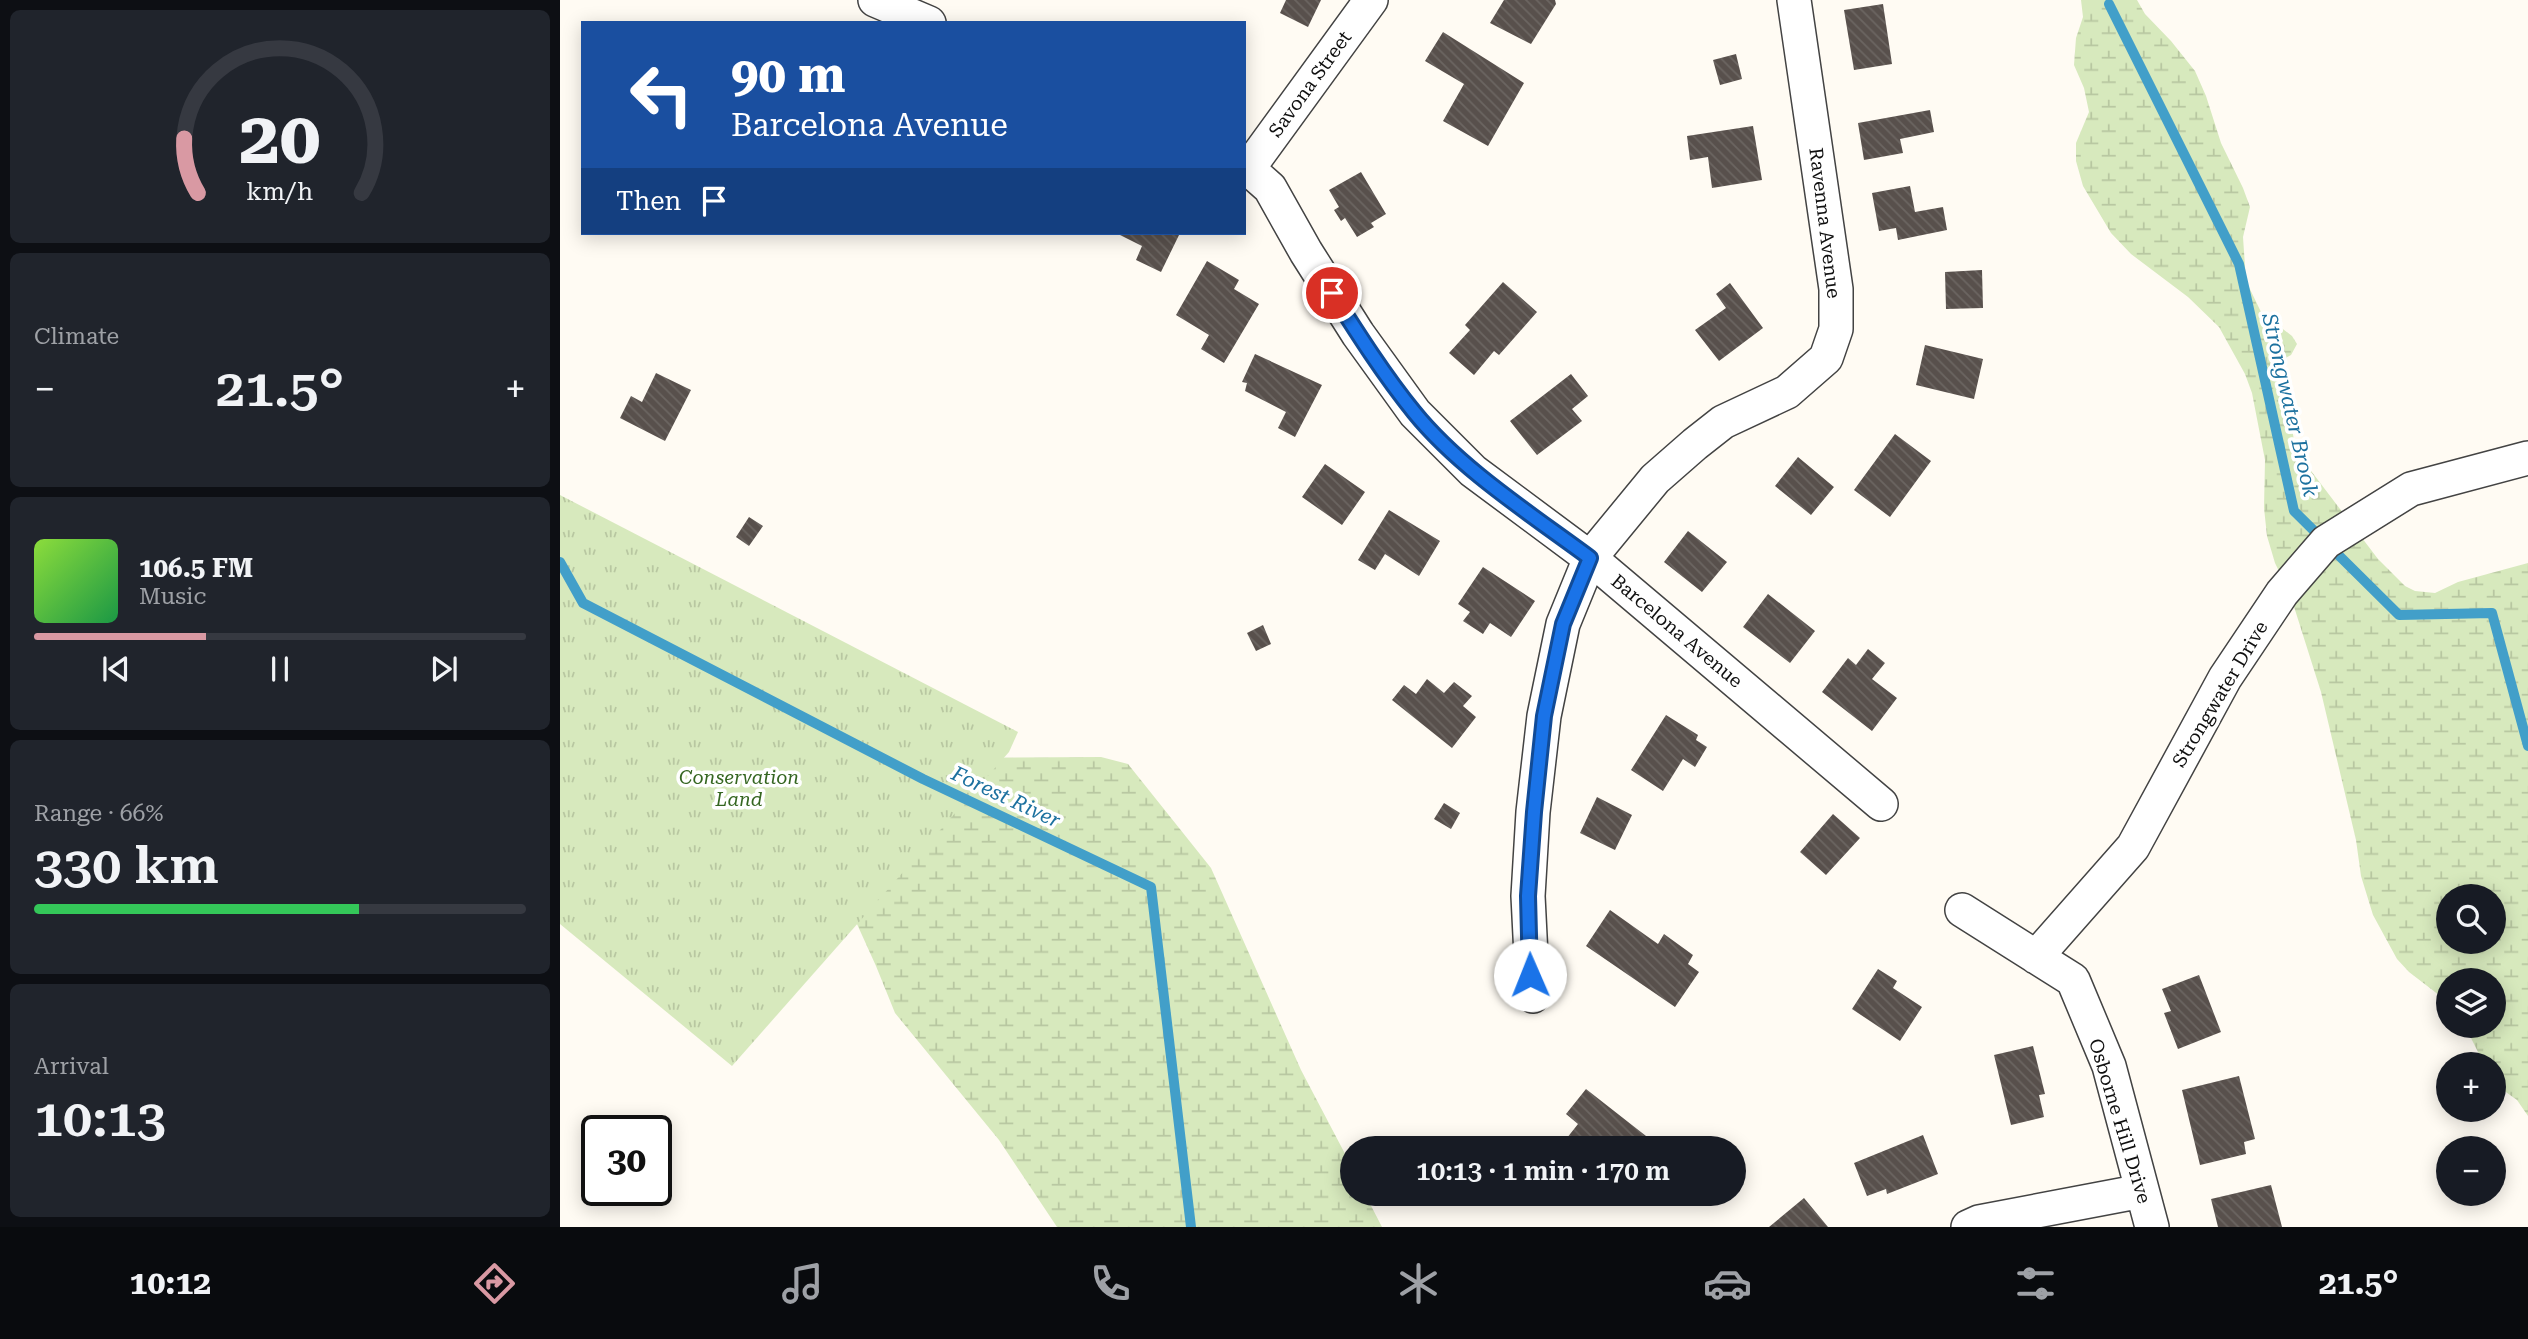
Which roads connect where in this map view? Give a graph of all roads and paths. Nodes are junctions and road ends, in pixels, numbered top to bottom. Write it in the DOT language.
graph roads {
  1 [pos="875,0"];
  2 [pos="1371,0"];
  3 [pos="1794,0"];
  4 [pos="924,21"];
  5 [pos="1246,167"];
  6 [pos="2528,458"];
  7 [pos="1590,558"];
  8 [pos="1881,804"];
  9 [pos="1962,911"];
  10 [pos="2036,957"];
  11 [pos="1533,996"];
  12 [pos="2142,1191"];
  13 [pos="1968,1227"];
  14 [pos="2152,1227"];
  1 -- 4 [label="street"];
  2 -- 5 [label="street, Savona Street"];
  3 -- 7 [label="street, Ravenna Avenue"];
  5 -- 7 [label="street, Barcelona Avenue"];
  6 -- 10 [label="street, Strongwater Drive"];
  7 -- 8 [label="street, Barcelona Avenue"];
  7 -- 11 [label="street, Ravenna Avenue"];
  9 -- 10 [label="street, Osborne Hill Drive"];
  10 -- 12 [label="street, Osborne Hill Drive"];
  12 -- 13 [label="street"];
  12 -- 14 [label="street, Osborne Hill Drive"];
}
